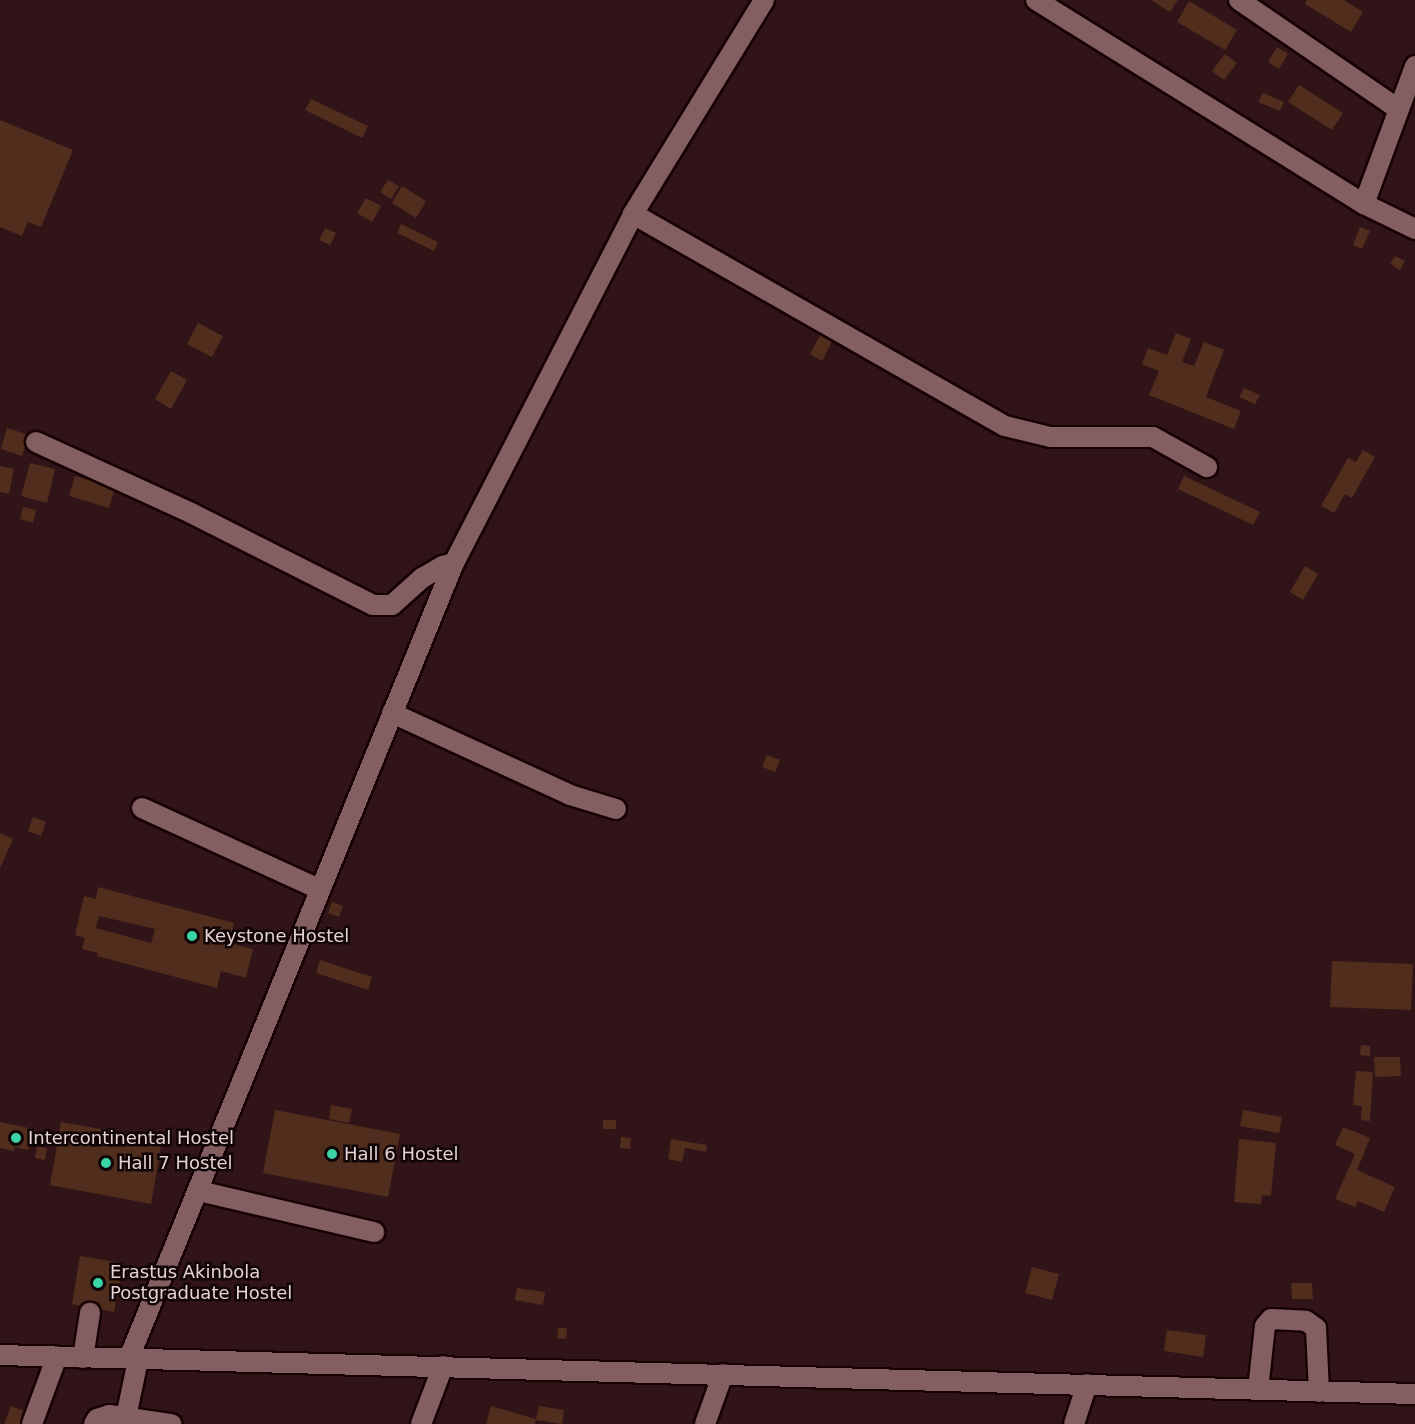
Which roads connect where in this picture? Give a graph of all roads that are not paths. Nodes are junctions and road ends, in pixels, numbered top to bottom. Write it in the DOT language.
graph roads {
  1 [pos="764,0"];
  2 [pos="1036,0"];
  3 [pos="1239,0"];
  4 [pos="1415,66"];
  5 [pos="1398,109"];
  6 [pos="1364,204"];
  7 [pos="633,214"];
  8 [pos="1415,229"];
  9 [pos="36,442"];
  10 [pos="1207,466"];
  11 [pos="454,563"];
  12 [pos="392,713"];
  13 [pos="142,808"];
  14 [pos="616,809"];
  15 [pos="319,889"];
  16 [pos="199,1191"];
  17 [pos="374,1232"];
  18 [pos="90,1313"];
  19 [pos="0,1355"];
  20 [pos="57,1356"];
  21 [pos="84,1358"];
  22 [pos="134,1359"];
  23 [pos="443,1366"];
  24 [pos="723,1374"];
  25 [pos="1087,1384"];
  26 [pos="1258,1390"];
  27 [pos="1319,1392"];
  28 [pos="1415,1394"];
  29 [pos="126,1417"];
  30 [pos="32,1424"];
  31 [pos="94,1424"];
  32 [pos="171,1424"];
  33 [pos="421,1424"];
  34 [pos="705,1424"];
  35 [pos="1074,1424"];
  1 -- 7 [label="street"];
  2 -- 6 [label="street"];
  3 -- 5 [label="street"];
  4 -- 5 [label="street"];
  5 -- 6 [label="street"];
  6 -- 8 [label="street"];
  7 -- 10 [label="street"];
  7 -- 11 [label="street"];
  9 -- 11 [label="street"];
  11 -- 12 [label="street"];
  12 -- 14 [label="street"];
  12 -- 15 [label="street"];
  13 -- 15 [label="street"];
  15 -- 16 [label="street"];
  16 -- 17 [label="street"];
  16 -- 22 [label="street"];
  18 -- 21 [label="street"];
  19 -- 20 [label="street"];
  20 -- 21 [label="street"];
  20 -- 30 [label="street"];
  21 -- 22 [label="street"];
  22 -- 23 [label="street"];
  22 -- 29 [label="street"];
  23 -- 24 [label="street"];
  23 -- 33 [label="street"];
  24 -- 25 [label="street"];
  24 -- 34 [label="street"];
  25 -- 26 [label="street"];
  25 -- 35 [label="street"];
  26 -- 27 [label="street"];
  26 -- 27 [label="street"];
  27 -- 28 [label="street"];
  29 -- 31 [label="street"];
  29 -- 32 [label="street"];
}
